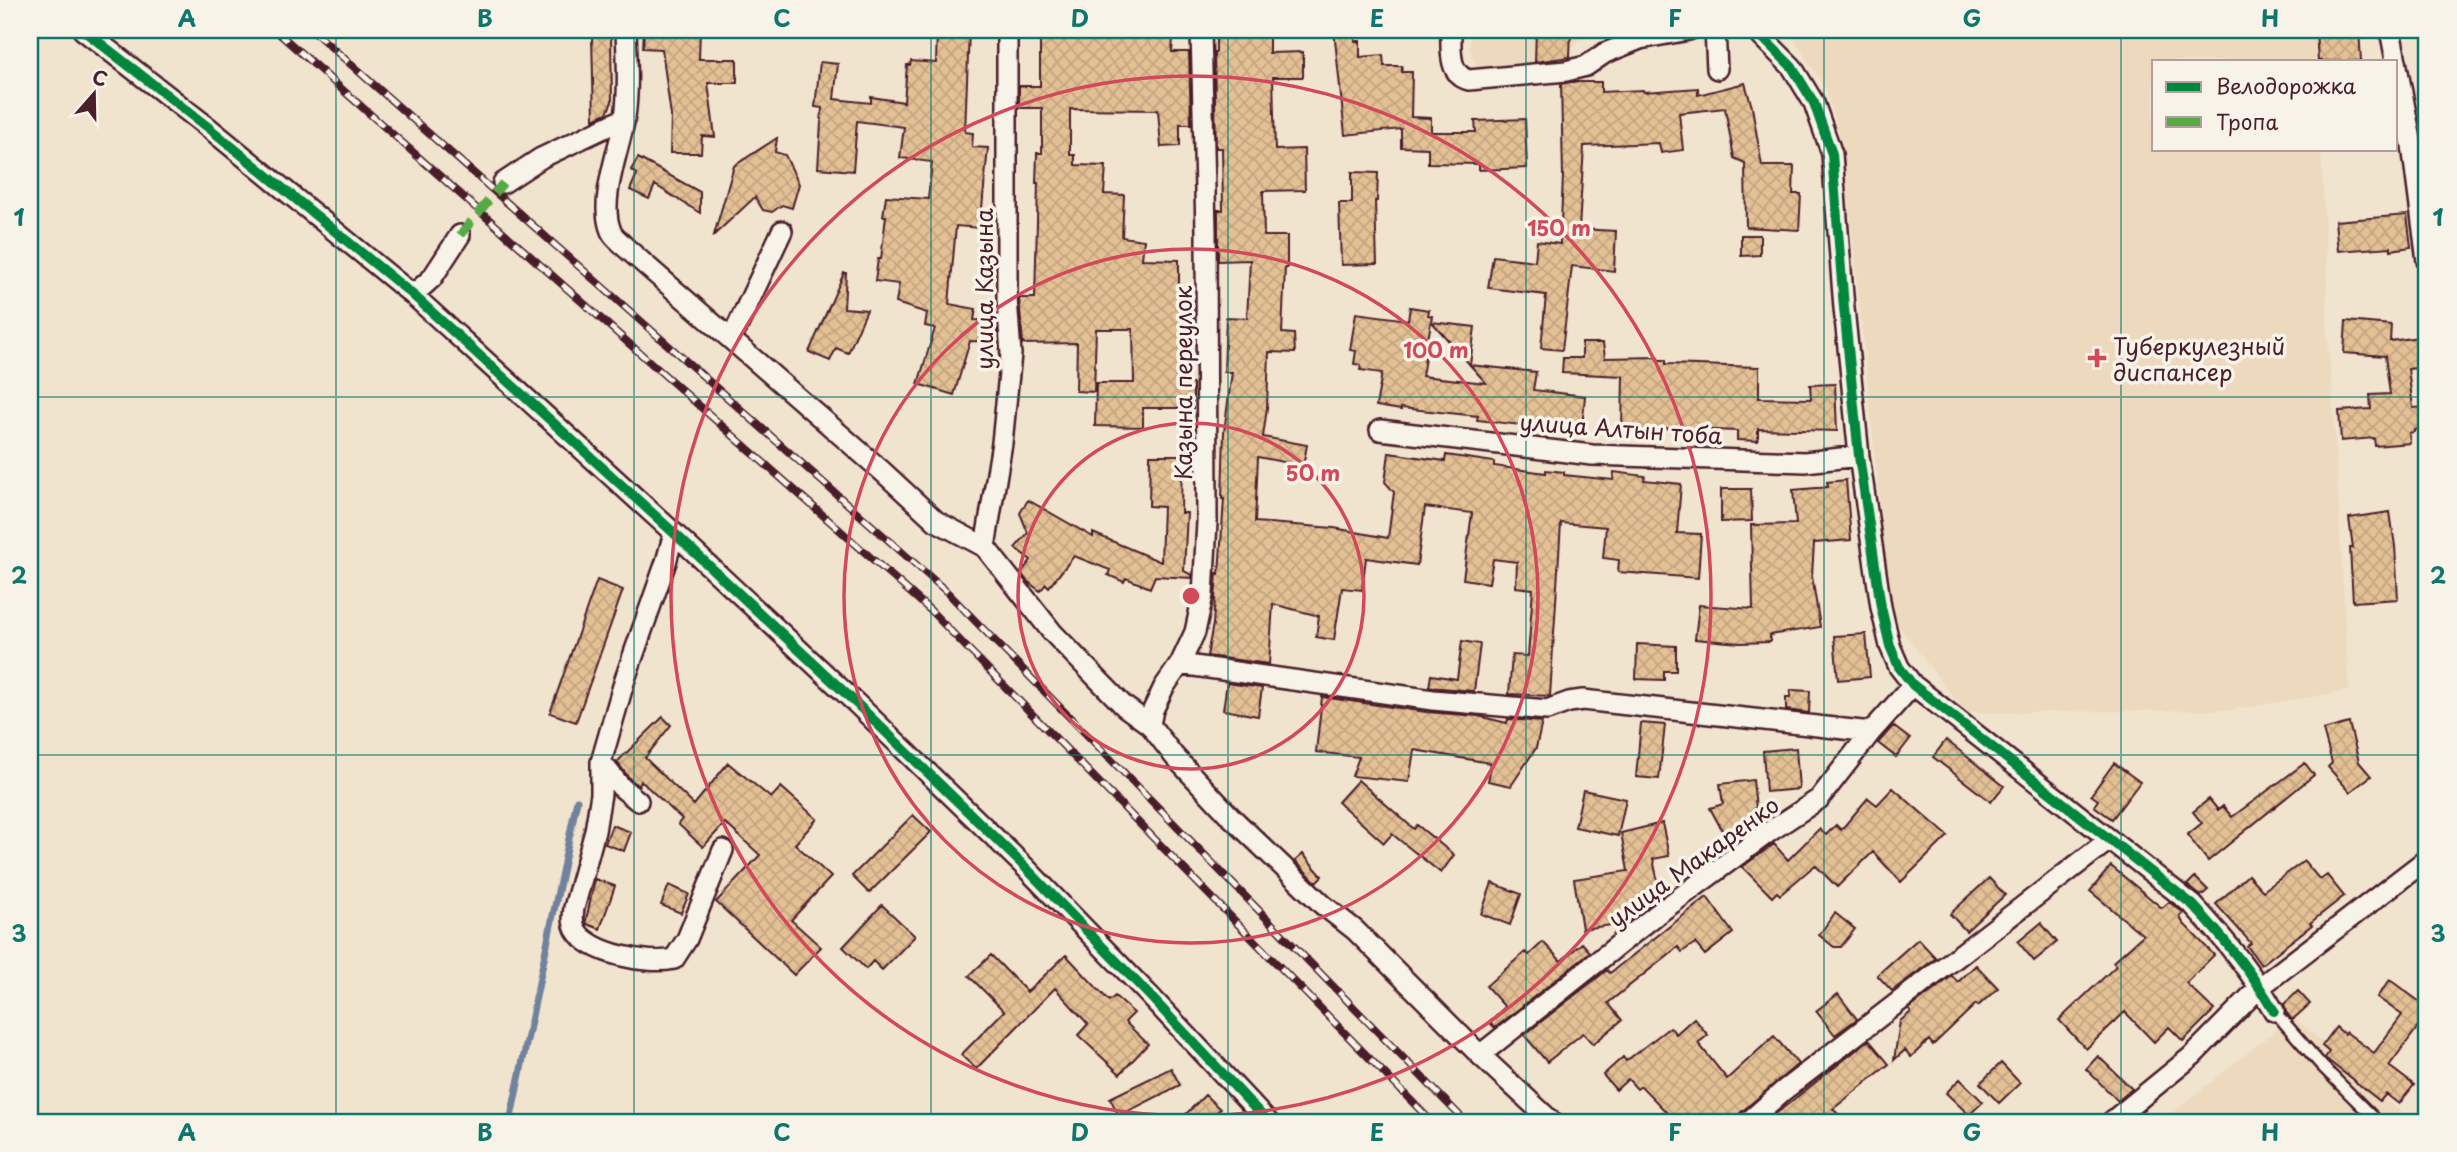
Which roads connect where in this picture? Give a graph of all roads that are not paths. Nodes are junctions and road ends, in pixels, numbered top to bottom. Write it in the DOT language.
graph roads {
  1 [pos="83,30"];
  2 [pos="626,30"];
  3 [pos="1007,30"];
  4 [pos="1201,30"];
  5 [pos="1451,30"];
  6 [pos="1689,30"];
  7 [pos="1715,30"];
  8 [pos="1755,30"];
  9 [pos="2390,30"];
  10 [pos="2396,60"];
  11 [pos="1717,69"];
  12 [pos="2398,72"];
  13 [pos="625,118"];
  14 [pos="503,183"];
  15 [pos="782,231"];
  16 [pos="460,235"];
  17 [pos="2427,261"];
  18 [pos="413,295"];
  19 [pos="732,338"];
  20 [pos="1380,430"];
  21 [pos="1859,456"];
  22 [pos="674,533"];
  23 [pos="985,547"];
  24 [pos="1180,664"];
  25 [pos="1913,685"];
  26 [pos="1150,724"];
  27 [pos="1871,732"];
  28 [pos="601,762"];
  29 [pos="638,801"];
  30 [pos="2109,840"];
  31 [pos="723,850"];
  32 [pos="2427,859"];
  33 [pos="2260,987"];
  34 [pos="2274,1011"];
  35 [pos="1480,1055"];
  36 [pos="1268,1122"];
  37 [pos="1552,1122"];
  38 [pos="1748,1122"];
  39 [pos="2111,1122"];
  40 [pos="2378,1122"];
  1 -- 18 [label="street"];
  2 -- 13 [label="street"];
  3 -- 23 [label="street, улица Казына"];
  4 -- 24 [label="street, Казына переулок"];
  5 -- 6 [label="street"];
  7 -- 11 [label="street"];
  8 -- 21 [label="street"];
  9 -- 10 [label="street"];
  12 -- 17 [label="street"];
  13 -- 14 [label="street"];
  13 -- 19 [label="street"];
  15 -- 19 [label="street"];
  16 -- 18 [label="street"];
  18 -- 22 [label="street"];
  19 -- 23 [label="street"];
  20 -- 21 [label="street, улица Алтын тоба"];
  21 -- 25 [label="street"];
  22 -- 28 [label="street"];
  22 -- 36 [label="street"];
  23 -- 26 [label="street"];
  24 -- 26 [label="street, Казына переулок"];
  24 -- 27 [label="street"];
  25 -- 27 [label="street, улица Макаренко"];
  25 -- 30 [label="street"];
  26 -- 35 [label="street"];
  27 -- 35 [label="street, улица Макаренко"];
  28 -- 29 [label="street"];
  28 -- 31 [label="street"];
  30 -- 33 [label="street"];
  30 -- 38 [label="street"];
  32 -- 33 [label="street"];
  33 -- 34 [label="street"];
  33 -- 39 [label="street"];
  34 -- 40 [label="lane"];
  35 -- 37 [label="street"];
}
